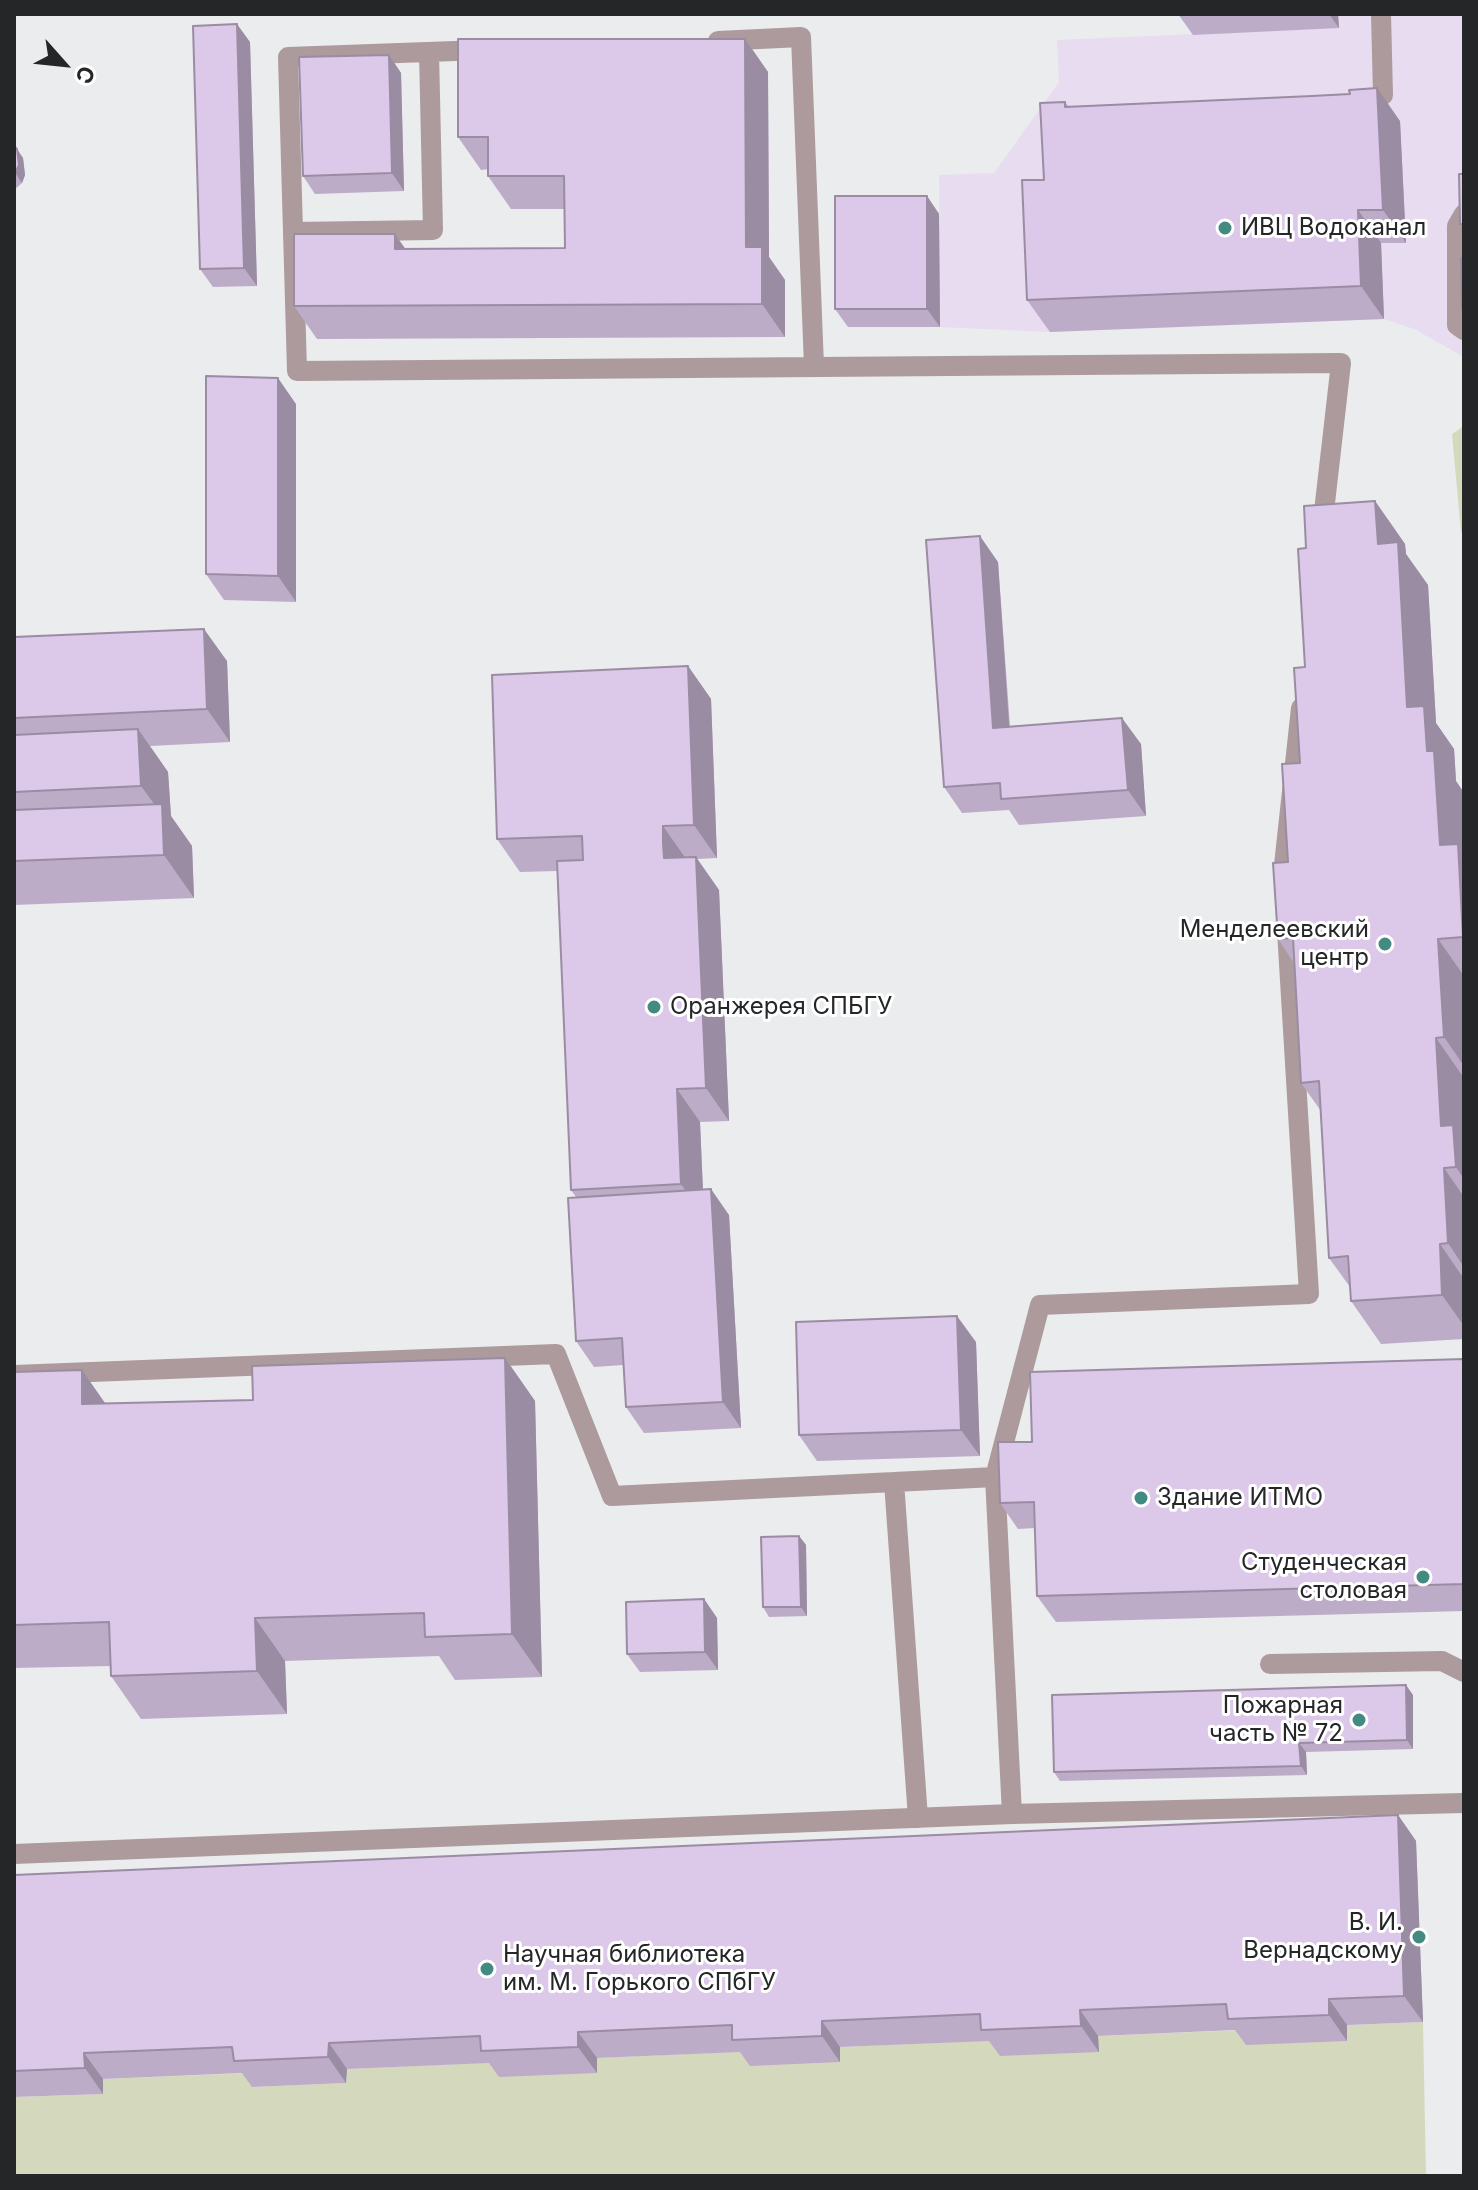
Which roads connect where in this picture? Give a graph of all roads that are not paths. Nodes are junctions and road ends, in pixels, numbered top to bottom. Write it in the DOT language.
graph roads {
  1 [pos="1381,14"];
  2 [pos="692,42"];
  3 [pos="507,49"];
  4 [pos="429,52"];
  5 [pos="1383,95"];
  6 [pos="1464,214"];
  7 [pos="293,232"];
  8 [pos="1464,330"];
  9 [pos="814,366"];
  10 [pos="1319,551"];
  11 [pos="1303,692"];
  12 [pos="14,1375"];
  13 [pos="995,1477"];
  14 [pos="894,1482"];
  15 [pos="1270,1664"];
  16 [pos="1464,1672"];
  17 [pos="1464,1803"];
  18 [pos="1012,1814"];
  19 [pos="918,1818"];
  20 [pos="14,1854"];
  1 -- 5 [label="lane"];
  2 -- 9 [label="lane"];
  3 -- 4 [label="lane"];
  4 -- 7 [label="lane"];
  4 -- 7 [label="lane"];
  6 -- 8 [label="lane"];
  7 -- 9 [label="lane"];
  9 -- 10 [label="lane"];
  11 -- 13 [label="lane"];
  12 -- 14 [label="lane"];
  13 -- 14 [label="lane"];
  13 -- 18 [label="lane"];
  14 -- 19 [label="lane"];
  15 -- 16 [label="lane"];
  17 -- 18 [label="lane"];
  18 -- 19 [label="lane"];
  19 -- 20 [label="lane"];
}
